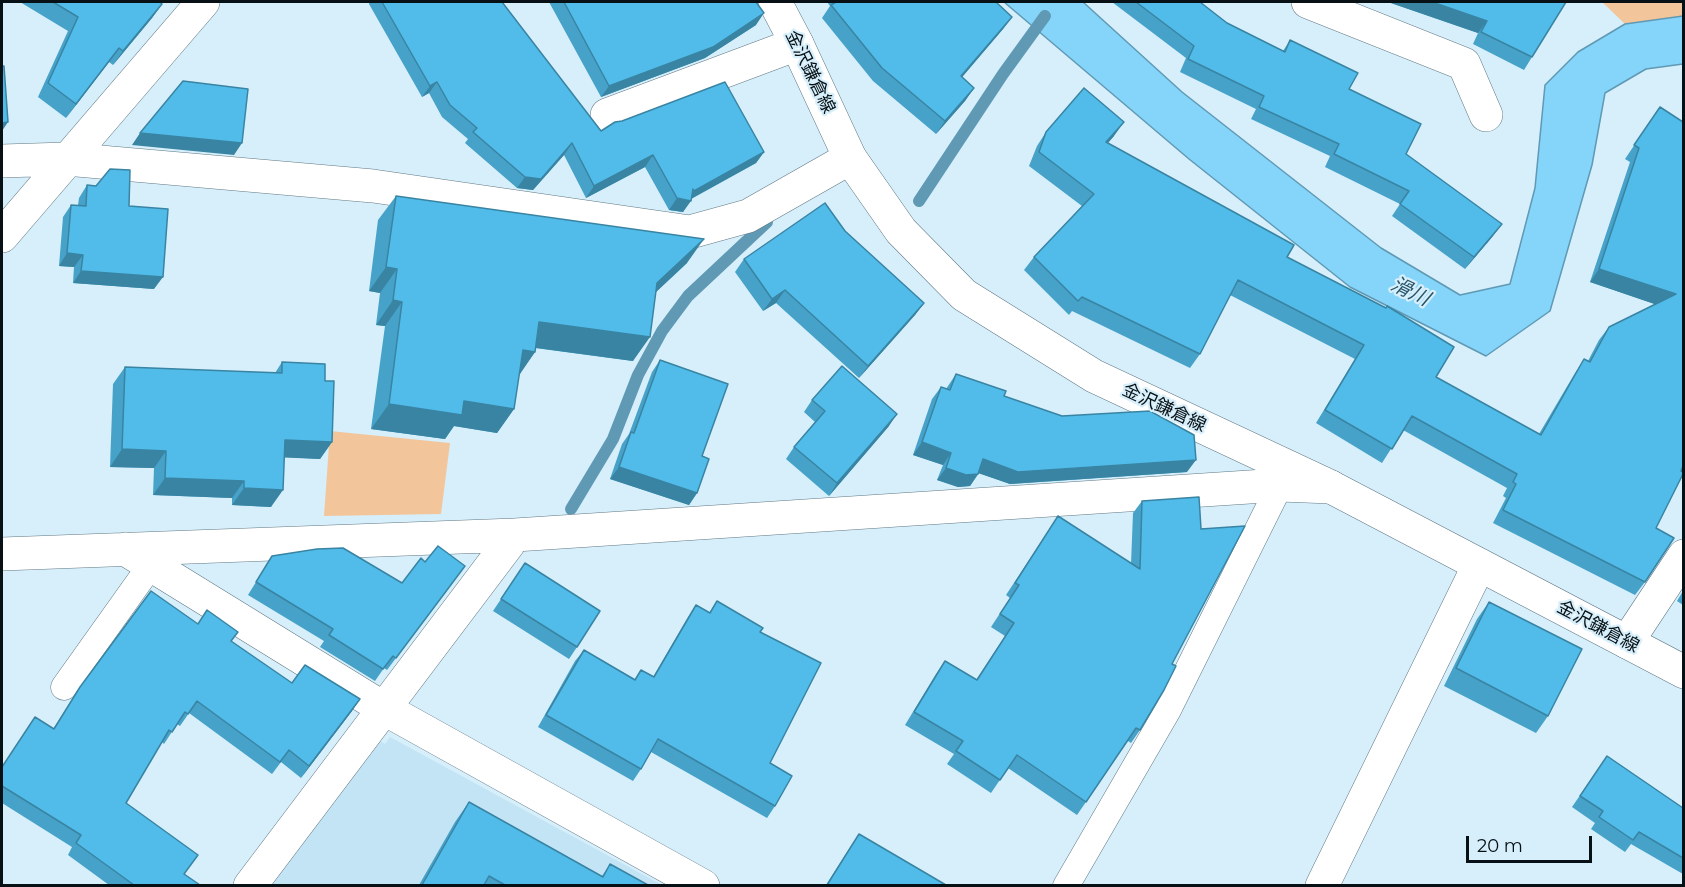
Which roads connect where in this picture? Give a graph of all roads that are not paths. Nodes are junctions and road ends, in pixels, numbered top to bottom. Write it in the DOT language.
graph roads {
  1 [pos="202,2"];
  2 [pos="775,2"];
  3 [pos="1308,2"];
  4 [pos="797,44"];
  5 [pos="608,115"];
  6 [pos="1486,115"];
  7 [pos="850,158"];
  8 [pos="66,159"];
  9 [pos="2,161"];
  10 [pos="2,236"];
  11 [pos="1281,485"];
  12 [pos="1331,487"];
  13 [pos="515,535"];
  14 [pos="2,554"];
  15 [pos="1683,556"];
  16 [pos="138,557"];
  17 [pos="1479,565"];
  18 [pos="1627,642"];
  19 [pos="1683,672"];
  20 [pos="64,687"];
  21 [pos="383,708"];
  22 [pos="250,885"];
  23 [pos="703,885"];
  24 [pos="1066,885"];
  25 [pos="1322,885"];
  1 -- 8 [label="street"];
  2 -- 4 [label="street, 金沢鎌倉線"];
  3 -- 6 [label="street"];
  4 -- 5 [label="street"];
  4 -- 7 [label="street, 金沢鎌倉線"];
  7 -- 8 [label="street"];
  7 -- 12 [label="street, 金沢鎌倉線"];
  8 -- 9 [label="street"];
  8 -- 10 [label="street"];
  11 -- 12 [label="street"];
  11 -- 13 [label="street"];
  11 -- 24 [label="lane"];
  12 -- 17 [label="street, 金沢鎌倉線"];
  13 -- 16 [label="street"];
  13 -- 21 [label="street"];
  14 -- 16 [label="street"];
  15 -- 18 [label="street"];
  16 -- 20 [label="lane"];
  16 -- 21 [label="street"];
  17 -- 18 [label="street, 金沢鎌倉線"];
  17 -- 25 [label="street"];
  18 -- 19 [label="street, 金沢鎌倉線"];
  21 -- 22 [label="street"];
  21 -- 23 [label="street"];
}
